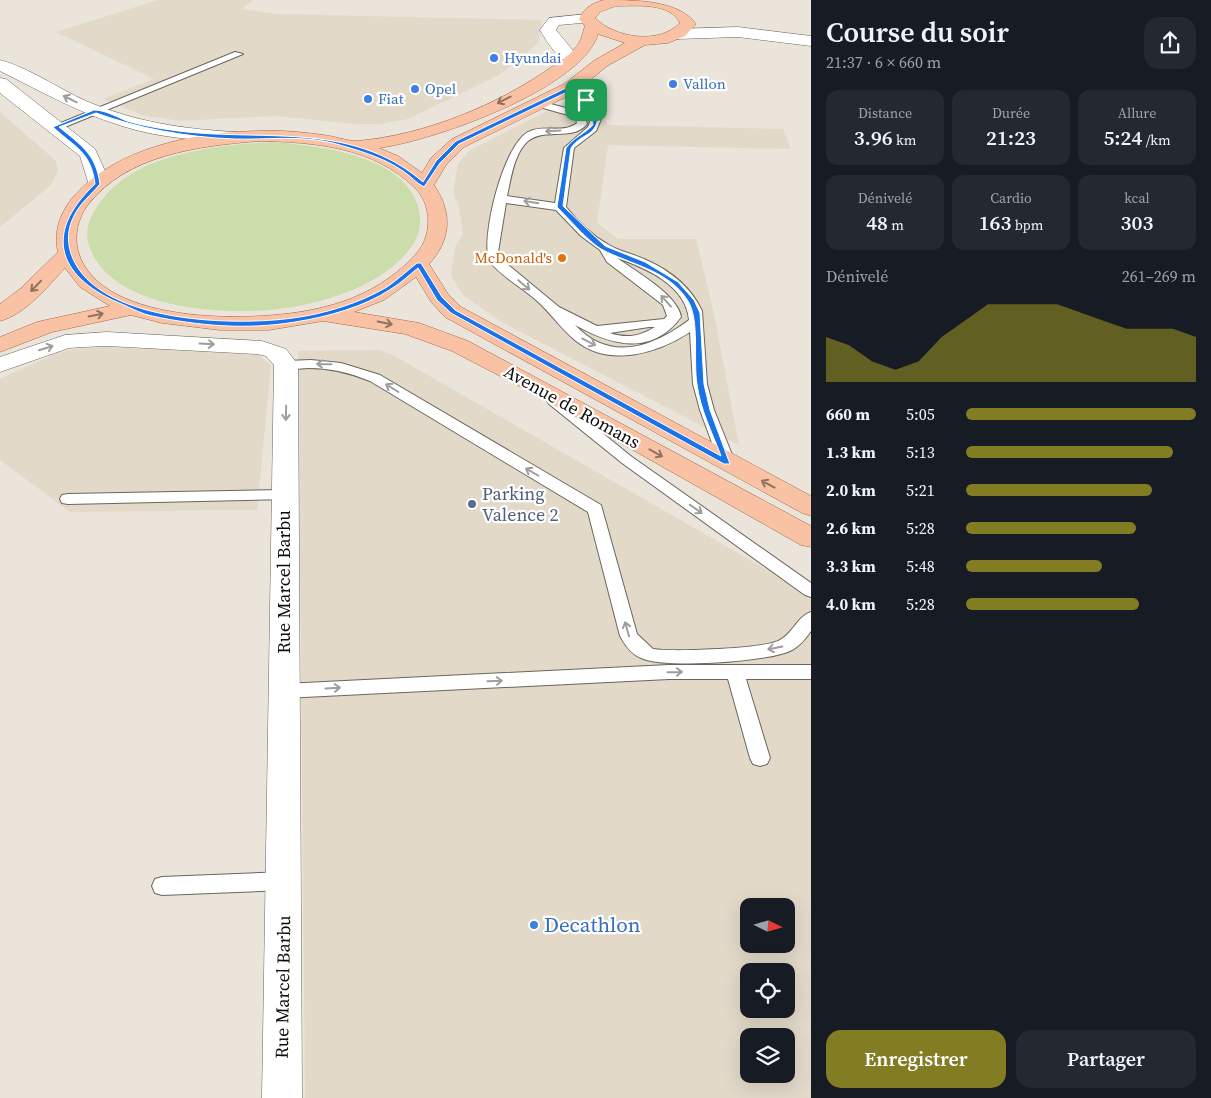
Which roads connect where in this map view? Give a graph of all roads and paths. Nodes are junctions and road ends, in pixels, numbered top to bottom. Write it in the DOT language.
graph roads {
  1 [pos="605,2"];
  2 [pos="654,2"];
  3 [pos="681,13"];
  4 [pos="590,23"];
  5 [pos="811,33"];
  6 [pos="677,34"];
  7 [pos="642,40"];
  8 [pos="811,41"];
  9 [pos="238,54"];
  10 [pos="572,59"];
  11 [pos="0,65"];
  12 [pos="0,83"];
  13 [pos="570,88"];
  14 [pos="540,104"];
  15 [pos="96,111"];
  16 [pos="56,127"];
  17 [pos="235,137"];
  18 [pos="353,146"];
  19 [pos="97,184"];
  20 [pos="424,186"];
  21 [pos="502,199"];
  22 [pos="560,207"];
  23 [pos="603,247"];
  24 [pos="67,254"];
  25 [pos="419,265"];
  26 [pos="132,308"];
  27 [pos="554,310"];
  28 [pos="0,314"];
  29 [pos="319,315"];
  30 [pos="696,321"];
  31 [pos="0,345"];
  32 [pos="286,365"];
  33 [pos="0,366"];
  34 [pos="533,384"];
  35 [pos="727,462"];
  36 [pos="285,495"];
  37 [pos="68,499"];
  38 [pos="811,507"];
  39 [pos="811,538"];
  40 [pos="811,591"];
  41 [pos="811,618"];
  42 [pos="734,672"];
  43 [pos="811,672"];
  44 [pos="284,691"];
  45 [pos="760,758"];
  46 [pos="284,881"];
  47 [pos="162,886"];
  48 [pos="282,1098"];
  1 -- 2 [label="main road"];
  1 -- 4 [label="main road"];
  2 -- 3 [label="main road"];
  3 -- 5 [label="street"];
  3 -- 6 [label="main road"];
  4 -- 7 [label="main road"];
  4 -- 10 [label="main road"];
  4 -- 10 [label="street"];
  6 -- 7 [label="main road"];
  6 -- 8 [label="street"];
  7 -- 13 [label="main road"];
  9 -- 15 [label="lane"];
  10 -- 18 [label="main road, one-way"];
  15 -- 11 [label="street, one-way"];
  12 -- 16 [label="street"];
  13 -- 14 [label="main road"];
  13 -- 22 [label="lane"];
  14 -- 20 [label="main road"];
  14 -- 21 [label="lane, one-way"];
  15 -- 16 [label="lane"];
  15 -- 17 [label="street"];
  16 -- 19 [label="street"];
  17 -- 18 [label="main road"];
  17 -- 19 [label="main road"];
  18 -- 20 [label="main road"];
  19 -- 24 [label="main road"];
  20 -- 25 [label="main road"];
  22 -- 21 [label="lane, one-way"];
  21 -- 27 [label="lane, one-way"];
  22 -- 23 [label="lane"];
  27 -- 23 [label="lane, one-way"];
  23 -- 30 [label="lane"];
  24 -- 26 [label="main road"];
  24 -- 28 [label="main road, one-way"];
  25 -- 29 [label="main road"];
  25 -- 35 [label="main road, Avenue de Romans"];
  26 -- 29 [label="main road"];
  31 -- 26 [label="main road, one-way"];
  27 -- 30 [label="lane, one-way"];
  29 -- 34 [label="main road, Avenue de Romans, one-way"];
  30 -- 35 [label="lane"];
  33 -- 32 [label="street, one-way"];
  32 -- 36 [label="street, Rue Marcel Barbu, one-way"];
  41 -- 32 [label="lane, one-way"];
  34 -- 39 [label="main road, Avenue de Romans, one-way"];
  34 -- 40 [label="lane, one-way"];
  38 -- 35 [label="main road, Avenue de Romans, one-way"];
  36 -- 37 [label="lane"];
  36 -- 44 [label="street, Rue Marcel Barbu"];
  42 -- 43 [label="lane"];
  44 -- 42 [label="lane, one-way"];
  42 -- 45 [label="lane"];
  44 -- 46 [label="street, Rue Marcel Barbu"];
  46 -- 47 [label="lane"];
  46 -- 48 [label="street, Rue Marcel Barbu"];
}
